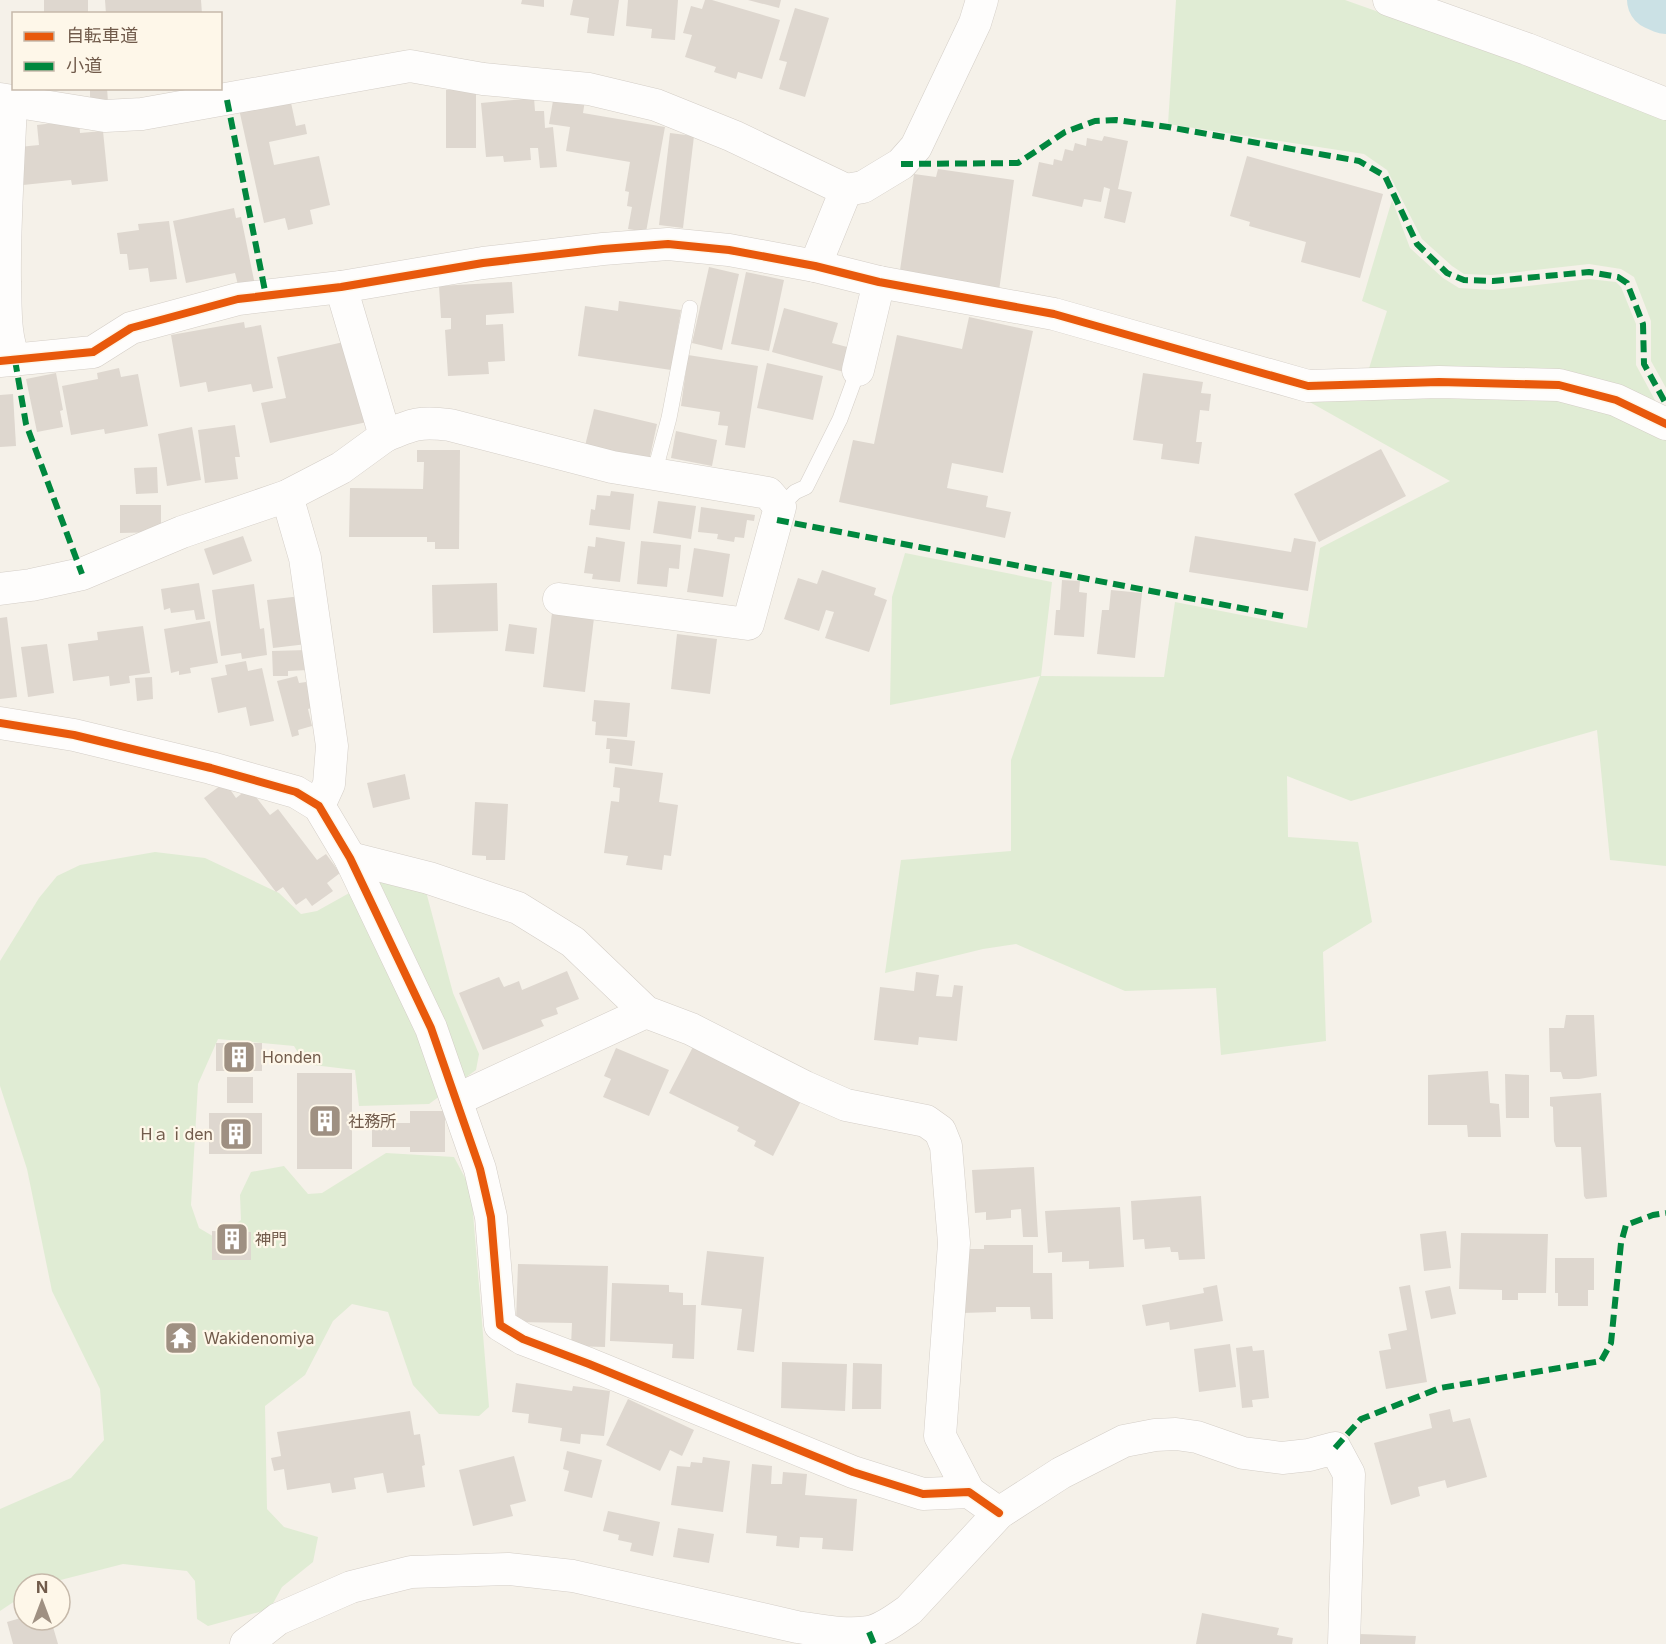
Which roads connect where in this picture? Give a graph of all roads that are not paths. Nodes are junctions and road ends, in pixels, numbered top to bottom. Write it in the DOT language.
graph roads {
  1 [pos="982,0"];
  2 [pos="1389,0"];
  3 [pos="6,100"];
  4 [pos="1666,105"];
  5 [pos="846,190"];
  6 [pos="815,266"];
  7 [pos="879,282"];
  8 [pos="341,287"];
  9 [pos="690,308"];
  10 [pos="7,361"];
  11 [pos="858,370"];
  12 [pos="1666,424"];
  13 [pos="385,436"];
  14 [pos="654,474"];
  15 [pos="287,496"];
  16 [pos="780,507"];
  17 [pos="0,590"];
  18 [pos="559,599"];
  19 [pos="0,723"];
  20 [pos="319,806"];
  21 [pos="350,858"];
  22 [pos="645,1012"];
  23 [pos="456,1100"];
  24 [pos="969,1492"];
  25 [pos="999,1513"];
  26 [pos="246,1644"];
  27 [pos="1344,1644"];
  1 -- 5 [label="street"];
  2 -- 4 [label="street"];
  3 -- 5 [label="street"];
  3 -- 10 [label="street"];
  5 -- 6 [label="street"];
  6 -- 7 [label="street"];
  6 -- 8 [label="street"];
  7 -- 11 [label="street"];
  7 -- 12 [label="street"];
  8 -- 10 [label="street"];
  8 -- 13 [label="street"];
  9 -- 14 [label="lane"];
  11 -- 16 [label="lane"];
  13 -- 14 [label="street"];
  13 -- 15 [label="street"];
  14 -- 16 [label="street"];
  15 -- 17 [label="street"];
  15 -- 20 [label="street"];
  16 -- 18 [label="street"];
  19 -- 20 [label="street"];
  20 -- 21 [label="street"];
  21 -- 22 [label="street"];
  21 -- 23 [label="street"];
  22 -- 23 [label="street"];
  22 -- 24 [label="street"];
  23 -- 24 [label="street"];
  24 -- 25 [label="street"];
  25 -- 26 [label="street"];
  25 -- 27 [label="street"];
}
